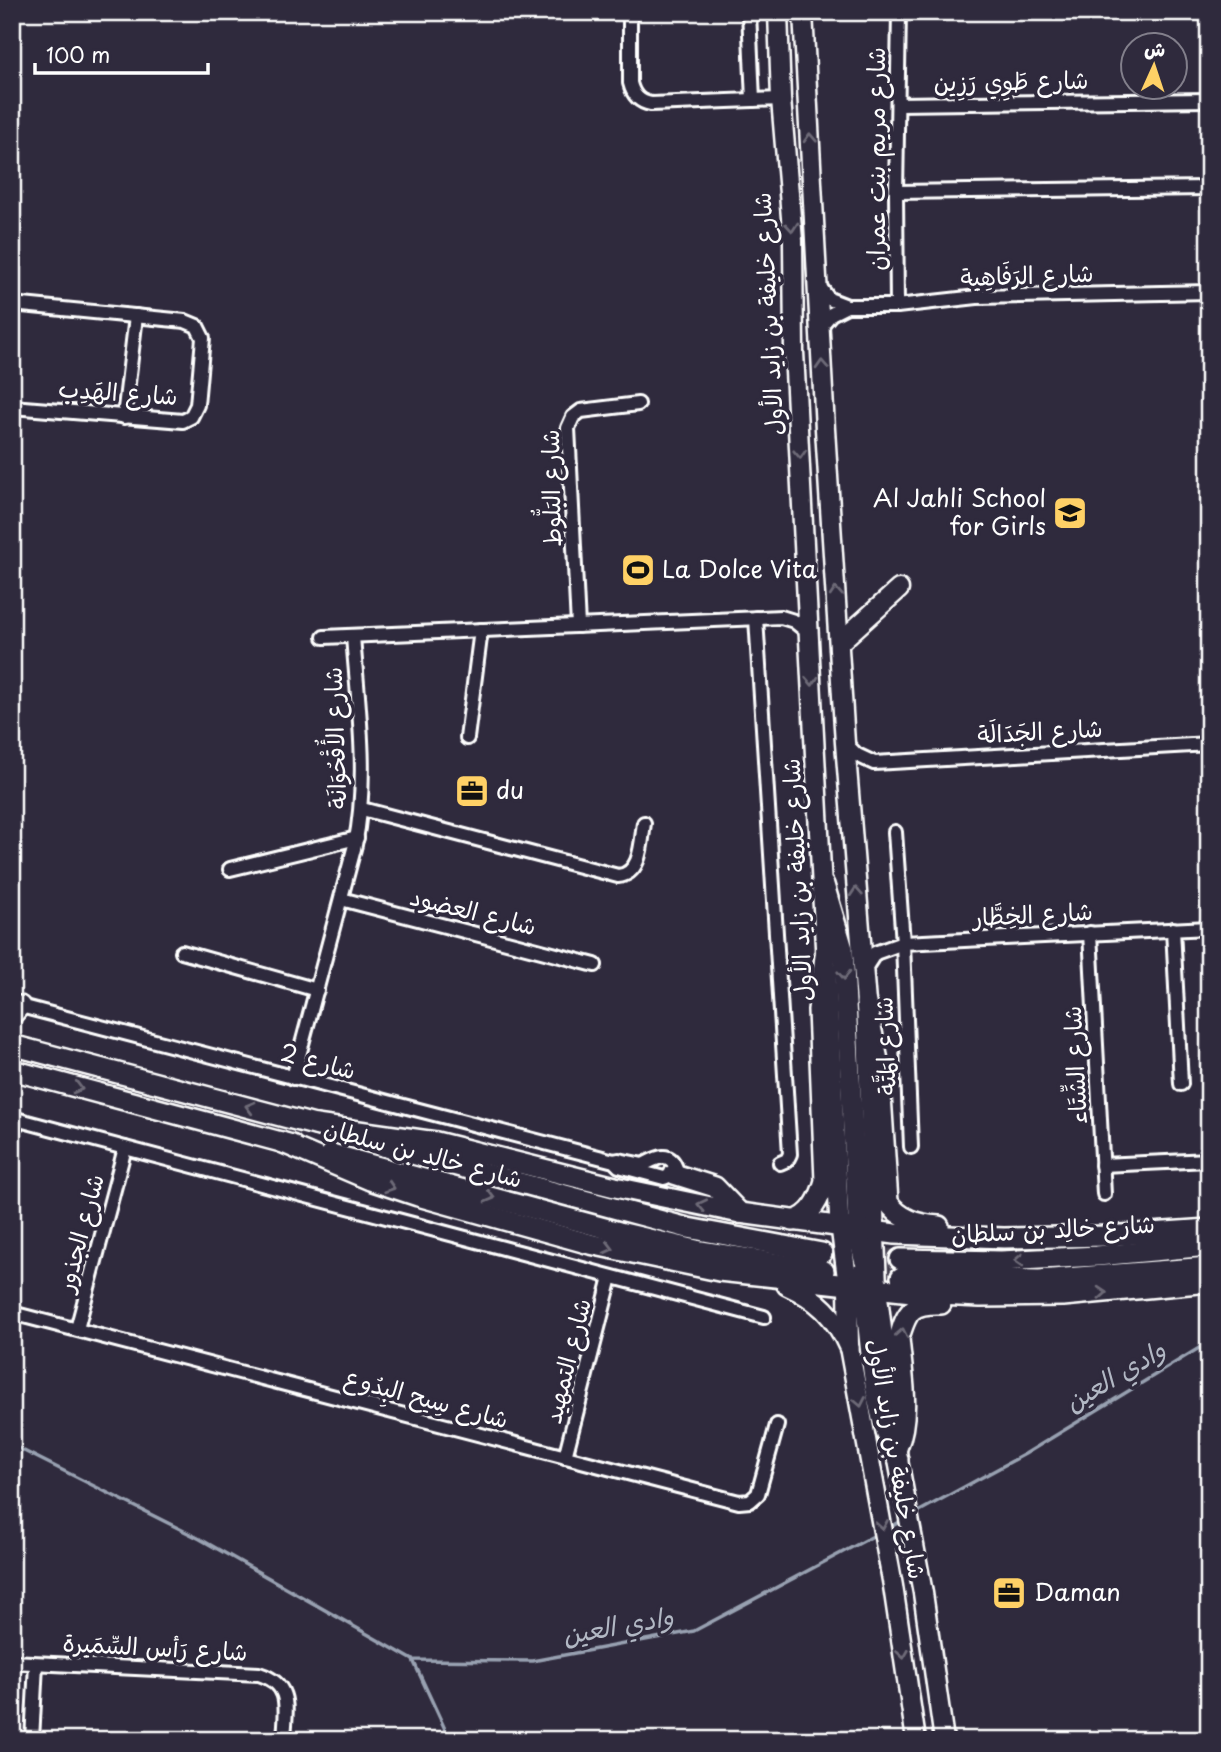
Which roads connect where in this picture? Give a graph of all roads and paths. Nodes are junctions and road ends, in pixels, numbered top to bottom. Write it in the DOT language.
graph roads {
  1 [pos="630,12"];
  2 [pos="749,12"];
  3 [pos="778,12"];
  4 [pos="803,12"];
  5 [pos="899,12"];
  6 [pos="781,99"];
  7 [pos="752,100"];
  8 [pos="1209,100"];
  9 [pos="898,104"];
  10 [pos="1209,188"];
  11 [pos="896,192"];
  12 [pos="817,282"];
  13 [pos="1209,292"];
  14 [pos="12,304"];
  15 [pos="847,306"];
  16 [pos="897,306"];
  17 [pos="136,316"];
  18 [pos="820,327"];
  19 [pos="638,404"];
  20 [pos="12,407"];
  21 [pos="124,417"];
  22 [pos="899,589"];
  23 [pos="808,594"];
  24 [pos="781,617"];
  25 [pos="755,618"];
  26 [pos="578,626"];
  27 [pos="481,630"];
  28 [pos="810,634"];
  29 [pos="354,636"];
  30 [pos="324,637"];
  31 [pos="840,642"];
  32 [pos="467,738"];
  33 [pos="845,743"];
  34 [pos="1209,744"];
  35 [pos="874,763"];
  36 [pos="849,786"];
  37 [pos="362,809"];
  38 [pos="644,822"];
  39 [pos="895,832"];
  40 [pos="357,838"];
  41 [pos="230,869"];
  42 [pos="824,885"];
  43 [pos="341,899"];
  44 [pos="858,923"];
  45 [pos="1209,928"];
  46 [pos="1173,929"];
  47 [pos="1090,933"];
  48 [pos="899,944"];
  49 [pos="826,949"];
  50 [pos="182,952"];
  51 [pos="595,965"];
  52 [pos="863,975"];
  53 [pos="317,990"];
  54 [pos="866,1003"];
  55 [pos="15,1008"];
  56 [pos="12,1045"];
  57 [pos="12,1070"];
  58 [pos="293,1078"];
  59 [pos="1181,1084"];
  60 [pos="12,1118"];
  61 [pos="316,1125"];
  62 [pos="281,1142"];
  63 [pos="911,1147"];
  64 [pos="125,1148"];
  65 [pos="1209,1160"];
  66 [pos="614,1161"];
  67 [pos="780,1163"];
  68 [pos="1102,1165"];
  69 [pos="674,1174"];
  70 [pos="1104,1194"];
  71 [pos="740,1213"];
  72 [pos="793,1221"];
  73 [pos="857,1228"];
  74 [pos="1209,1229"];
  75 [pos="1079,1237"];
  76 [pos="1184,1238"];
  77 [pos="1209,1246"];
  78 [pos="1209,1267"];
  79 [pos="611,1277"];
  80 [pos="1186,1277"];
  81 [pos="770,1278"];
  82 [pos="1209,1282"];
  83 [pos="863,1287"];
  84 [pos="1063,1296"];
  85 [pos="12,1313"];
  86 [pos="764,1317"];
  87 [pos="77,1329"];
  88 [pos="849,1347"];
  89 [pos="777,1425"];
  90 [pos="897,1454"];
  91 [pos="565,1457"];
  92 [pos="12,1662"];
  93 [pos="36,1664"];
  94 [pos="32,1740"];
  95 [pos="284,1740"];
  96 [pos="916,1740"];
  97 [pos="944,1740"];
  1 -- 7 [label="street"];
  2 -- 7 [label="street"];
  3 -- 6 [label="main road, شارع خليفة بن زايد الأول"];
  12 -- 4 [label="main road, شارع خليفة بن زايد الأول, one-way"];
  5 -- 9 [label="street, شارع مريم بنت عمران"];
  6 -- 7 [label="street"];
  6 -- 23 [label="main road, شارع خليفة بن زايد الأول, one-way"];
  8 -- 9 [label="street, شارع طَوِي رَزِين"];
  9 -- 11 [label="street, شارع مريم بنت عمران"];
  10 -- 11 [label="street"];
  11 -- 16 [label="street, شارع مريم بنت عمران"];
  12 -- 15 [label="street"];
  12 -- 18 [label="main road, شارع خليفة بن زايد الأول"];
  13 -- 16 [label="street, شارع الرَفَاهِية"];
  14 -- 17 [label="street, شارع الهَدِب"];
  15 -- 16 [label="street, شارع الرَفَاهِية"];
  15 -- 18 [label="street"];
  17 -- 21 [label="street"];
  17 -- 21 [label="street, شارع الهَدِب"];
  31 -- 18 [label="main road, شارع خليفة بن زايد الأول, one-way"];
  19 -- 26 [label="street, شارع البَلُّوط"];
  20 -- 21 [label="street, شارع الهَدِب"];
  22 -- 31 [label="main road"];
  23 -- 24 [label="street"];
  23 -- 28 [label="main road, شارع خليفة بن زايد الأول"];
  24 -- 25 [label="street, شارع الأُقْحُوَانَة"];
  24 -- 28 [label="street"];
  25 -- 26 [label="street, شارع الأُقْحُوَانَة"];
  25 -- 67 [label="street"];
  26 -- 27 [label="street, شارع الأُقْحُوَانَة"];
  27 -- 29 [label="street, شارع الأُقْحُوَانَة"];
  27 -- 32 [label="street"];
  28 -- 42 [label="main road, شارع خليفة بن زايد الأول, one-way"];
  29 -- 30 [label="street, شارع الأُقْحُوَانَة"];
  29 -- 37 [label="street, شارع الأُقْحُوَانَة"];
  31 -- 33 [label="main road, شارع خليفة بن زايد الأول"];
  33 -- 35 [label="street"];
  33 -- 36 [label="main road, شارع خليفة بن زايد الأول"];
  34 -- 35 [label="street, شارع الجَدَالَة"];
  35 -- 36 [label="street"];
  44 -- 36 [label="main road, شارع خليفة بن زايد الأول, one-way"];
  37 -- 38 [label="street"];
  37 -- 40 [label="street, شارع الأُقْحُوَانَة"];
  39 -- 48 [label="street, شارع المَتَّة"];
  40 -- 41 [label="street, شارع الأُقْحُوَانَة"];
  40 -- 43 [label="street, شارع الأُقْحُوَانَة"];
  42 -- 49 [label="main road, شارع خليفة بن زايد الأول"];
  42 -- 73 [label="main road, one-way"];
  43 -- 51 [label="street, شارع العضود"];
  43 -- 53 [label="street, شارع الأُقْحُوَانَة"];
  44 -- 48 [label="street, شارع الخِطَّار"];
  44 -- 52 [label="main road, شارع خليفة بن زايد الأول"];
  45 -- 46 [label="street, شارع الخِطَّار"];
  46 -- 47 [label="street, شارع الخِطَّار"];
  46 -- 59 [label="street"];
  47 -- 48 [label="street, شارع الخِطَّار"];
  47 -- 68 [label="street, شارع الشِّتَاء"];
  48 -- 52 [label="street"];
  48 -- 63 [label="street, شارع المَتَّة"];
  49 -- 72 [label="main road"];
  49 -- 73 [label="main road, شارع خليفة بن زايد الأول"];
  50 -- 53 [label="street"];
  52 -- 54 [label="main road, شارع خليفة بن زايد الأول"];
  53 -- 58 [label="street, شارع الأُقْحُوَانَة"];
  54 -- 73 [label="main road, شارع خليفة بن زايد الأول"];
  54 -- 75 [label="main road"];
  55 -- 58 [label="street, شارع 2"];
  61 -- 56 [label="main road, شارع خالِد بن سلطان, one-way"];
  57 -- 62 [label="main road, شارع خالِد بن سلطان, one-way"];
  58 -- 66 [label="street, شارع 2"];
  60 -- 64 [label="street"];
  62 -- 61 [label="main road, شارع خالِد بن سلطان, one-way"];
  71 -- 61 [label="main road, one-way"];
  62 -- 81 [label="main road, one-way"];
  64 -- 79 [label="street"];
  64 -- 87 [label="street, شارع الجذور"];
  65 -- 68 [label="street"];
  66 -- 69 [label="street, شارع 2"];
  66 -- 69 [label="street, شارع 2"];
  68 -- 70 [label="street, شارع الشِّتَاء"];
  69 -- 71 [label="main road"];
  71 -- 72 [label="main road"];
  72 -- 73 [label="main road"];
  73 -- 75 [label="main road"];
  73 -- 83 [label="main road, شارع خليفة بن زايد الأول"];
  73 -- 83 [label="main road"];
  74 -- 76 [label="main road"];
  75 -- 76 [label="main road"];
  76 -- 77 [label="main road, شارع خالِد بن سلطان"];
  76 -- 80 [label="main road, شارع خالِد بن سلطان, one-way"];
  78 -- 80 [label="main road, شارع خالِد بن سلطان"];
  79 -- 86 [label="street"];
  79 -- 91 [label="street, شارع التمهيد"];
  80 -- 82 [label="main road"];
  84 -- 80 [label="main road, one-way"];
  81 -- 83 [label="main road"];
  81 -- 88 [label="main road"];
  83 -- 84 [label="main road"];
  83 -- 88 [label="main road, شارع خليفة بن زايد الأول"];
  83 -- 90 [label="main road"];
  90 -- 84 [label="main road, one-way"];
  85 -- 87 [label="street, شارع سِيح البِدُوع"];
  87 -- 91 [label="street, شارع سِيح البِدُوع"];
  88 -- 96 [label="main road, شارع خليفة بن زايد الأول, one-way"];
  89 -- 91 [label="street, شارع سِيح البِدُوع"];
  90 -- 97 [label="main road, شارع خليفة بن زايد الأول"];
  92 -- 93 [label="street, شارع رَأس السِّمَيرة"];
  93 -- 94 [label="street"];
  93 -- 95 [label="street, شارع رَأس السِّمَيرة"];
}
